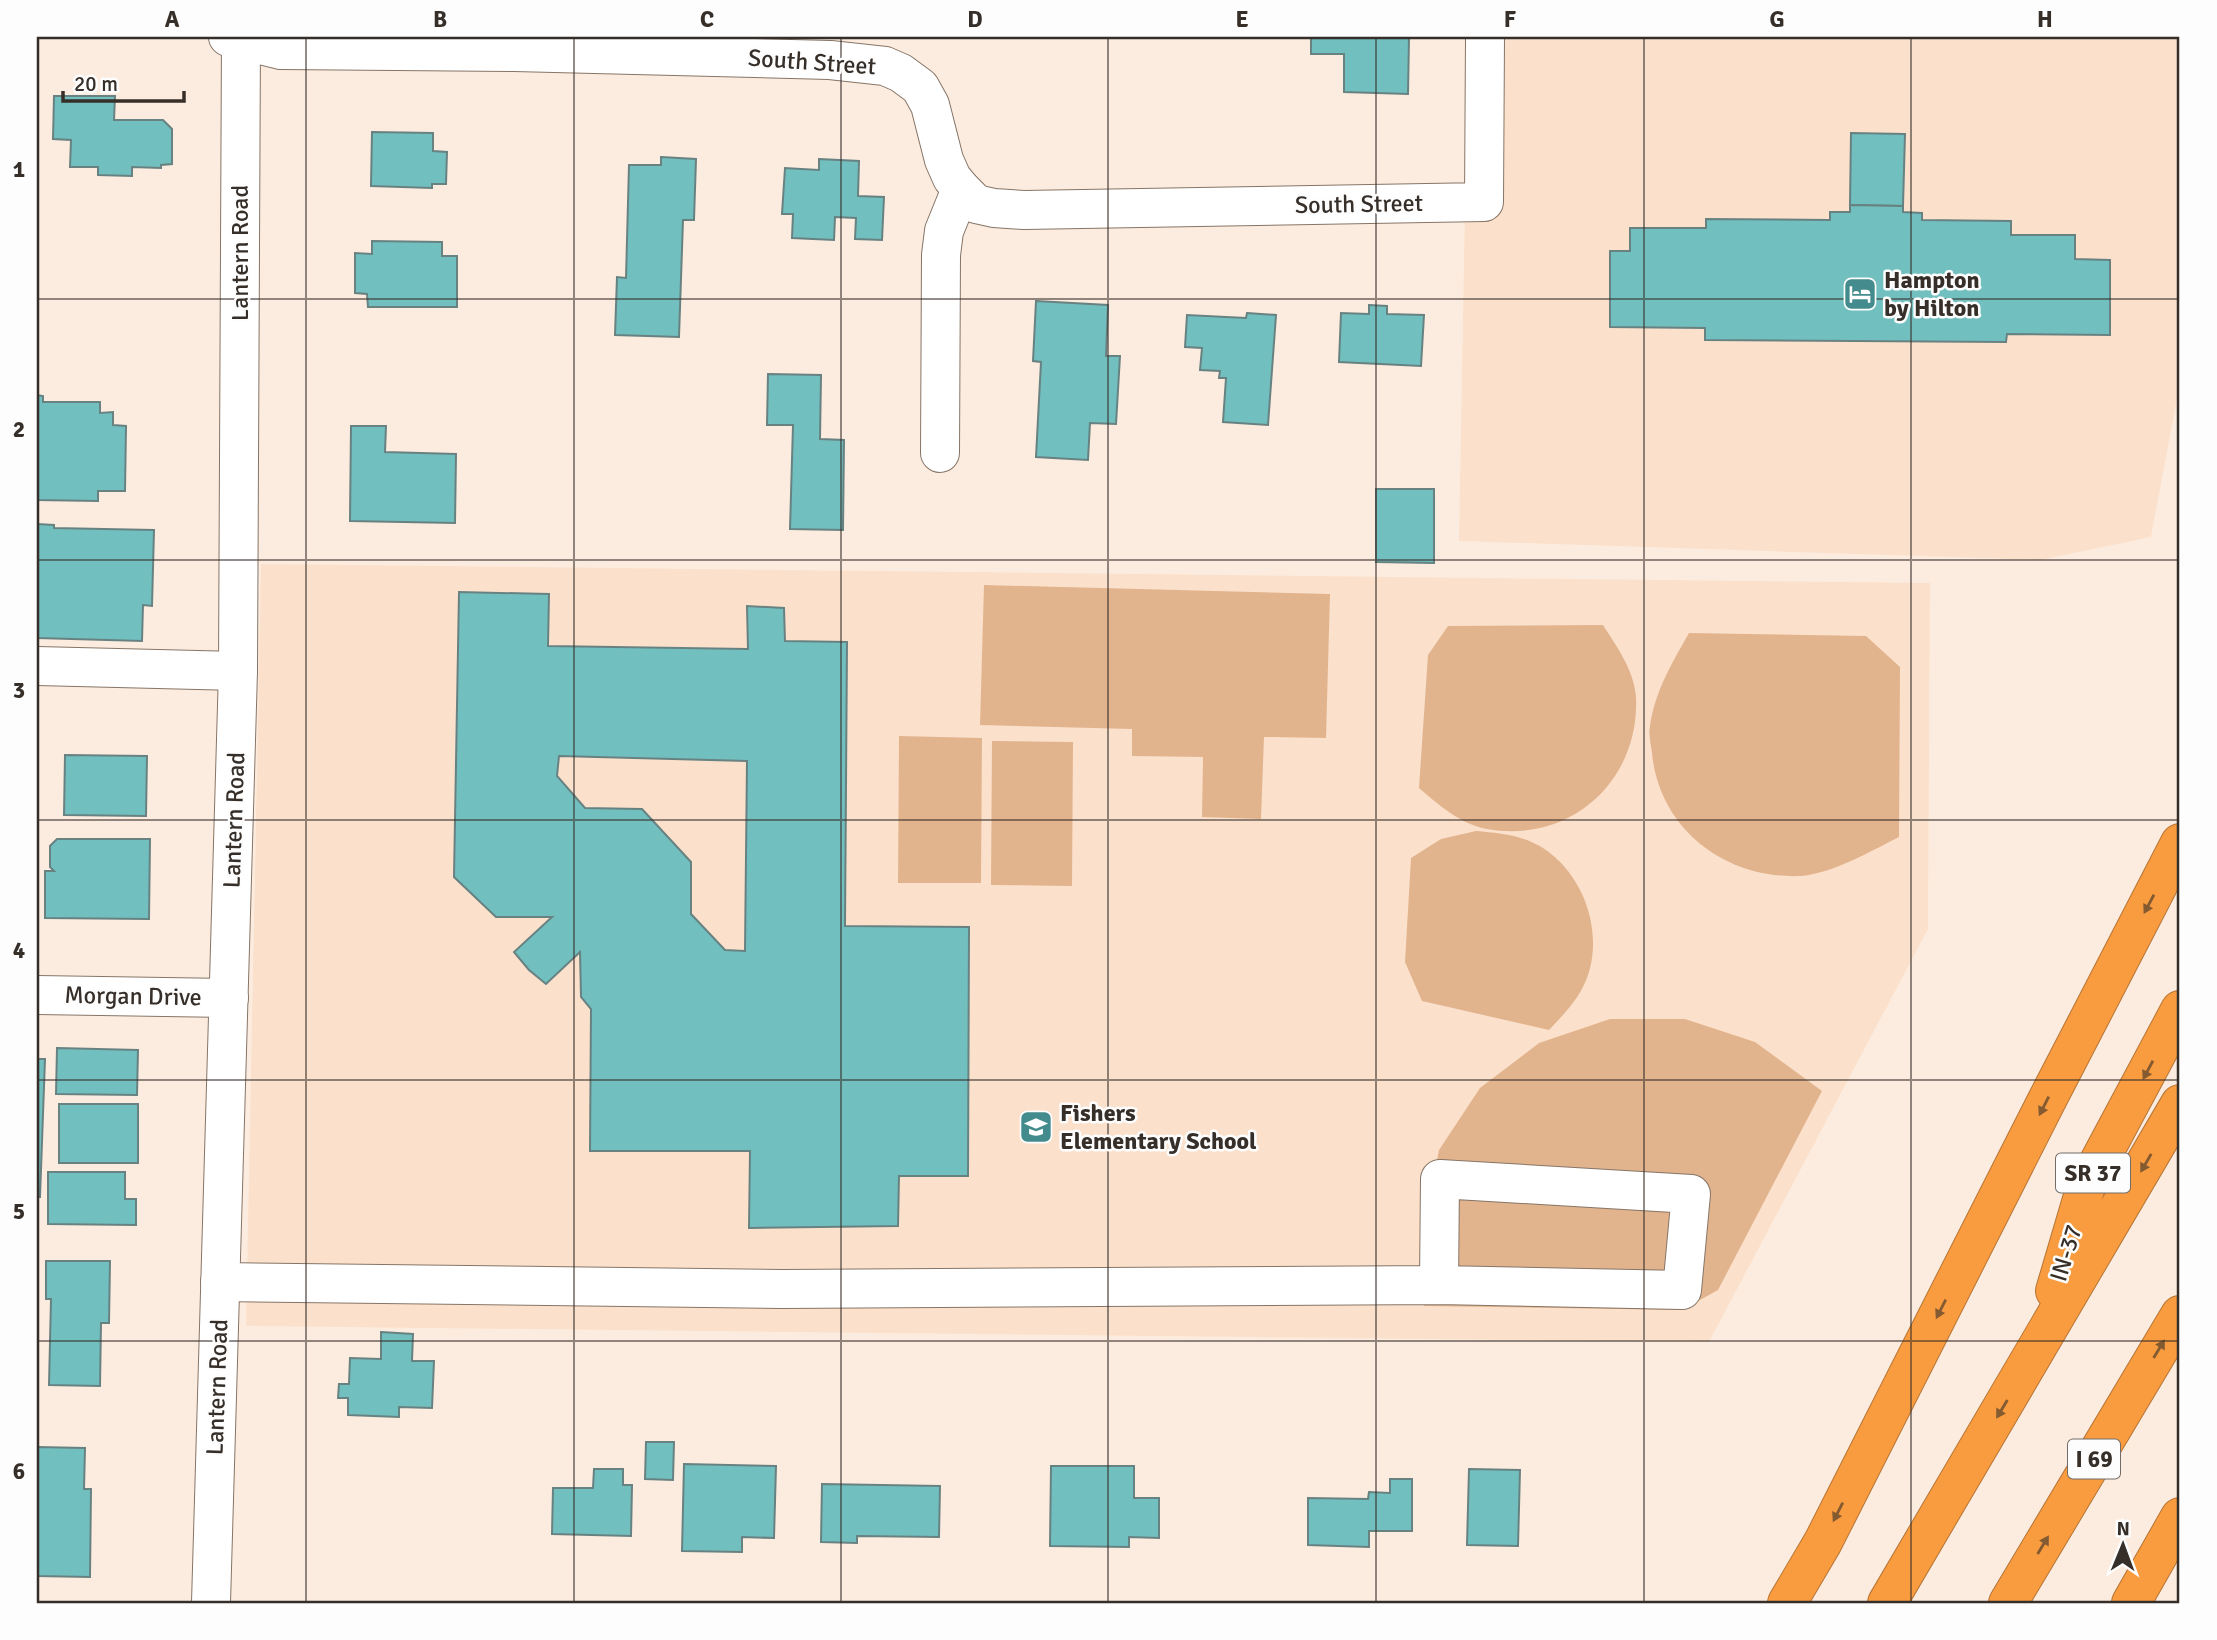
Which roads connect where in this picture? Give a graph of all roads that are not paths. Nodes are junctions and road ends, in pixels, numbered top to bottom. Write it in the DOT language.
graph roads {
  1 [pos="1485,37"];
  2 [pos="236,38"];
  3 [pos="514,44"];
  4 [pos="961,189"];
  5 [pos="940,453"];
  6 [pos="37,666"];
  7 [pos="238,671"];
  8 [pos="2180,844"];
  9 [pos="37,995"];
  10 [pos="229,998"];
  11 [pos="2180,1010"];
  12 [pos="2180,1104"];
  13 [pos="220,1282"];
  14 [pos="1438,1285"];
  15 [pos="2180,1315"];
  16 [pos="2037,1350"];
  17 [pos="2180,1517"];
  18 [pos="211,1603"];
  19 [pos="1787,1603"];
  20 [pos="1887,1603"];
  21 [pos="2008,1603"];
  22 [pos="2131,1603"];
  1 -- 4 [label="street, South Street"];
  2 -- 3 [label="street, South Street"];
  2 -- 7 [label="street, Lantern Road"];
  3 -- 4 [label="street, South Street"];
  4 -- 5 [label="street"];
  6 -- 7 [label="street"];
  7 -- 10 [label="street, Lantern Road"];
  8 -- 19 [label="highway, one-way"];
  9 -- 10 [label="street, Morgan Drive"];
  10 -- 13 [label="street, Lantern Road"];
  11 -- 16 [label="highway, IN-37 / SR 37, one-way"];
  12 -- 16 [label="highway, one-way"];
  13 -- 14 [label="street"];
  13 -- 18 [label="street, Lantern Road"];
  14 -- 14 [label="street"];
  21 -- 15 [label="highway, I 69, one-way"];
  16 -- 20 [label="highway, one-way"];
  17 -- 22 [label="highway"];
}
